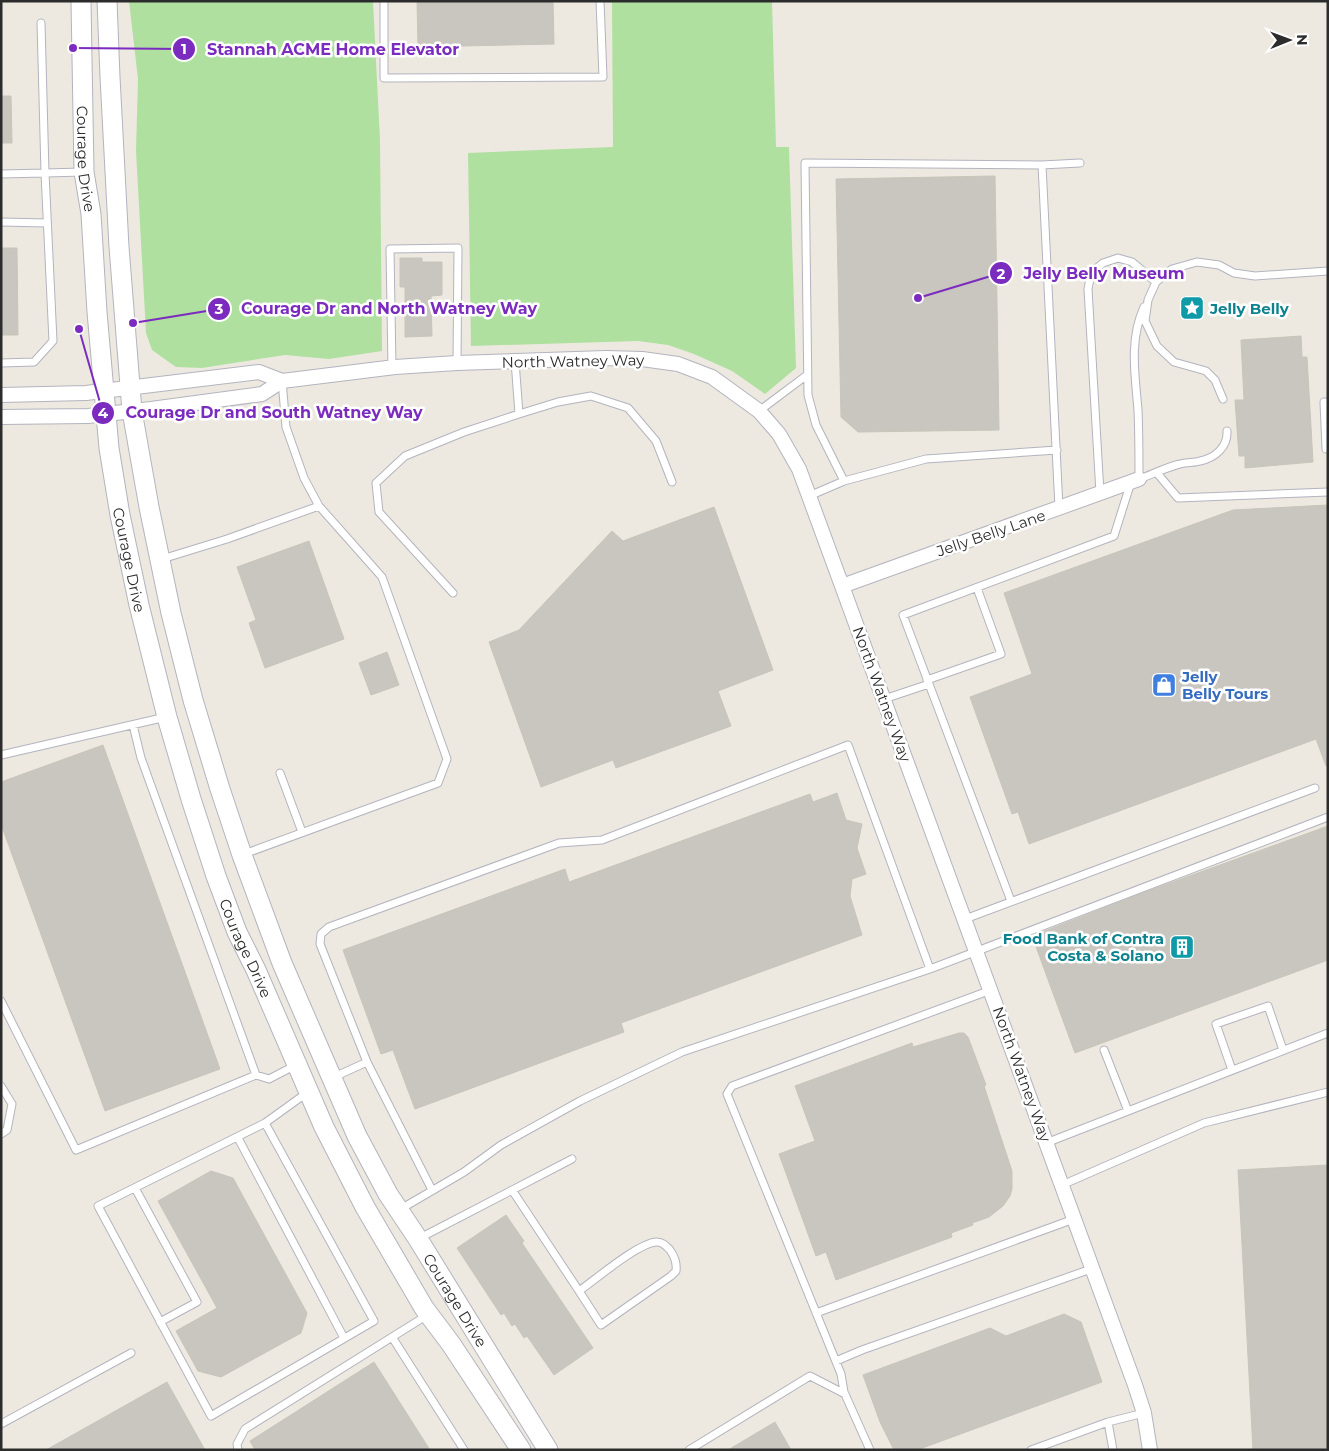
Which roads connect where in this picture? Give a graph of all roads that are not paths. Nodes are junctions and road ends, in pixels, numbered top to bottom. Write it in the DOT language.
graph roads {
  1 [pos="81,1"];
  2 [pos="108,1"];
  3 [pos="384,1"];
  4 [pos="600,1"];
  5 [pos="41,24"];
  6 [pos="1080,163"];
  7 [pos="1042,165"];
  8 [pos="84,172"];
  9 [pos="45,173"];
  10 [pos="1,174"];
  11 [pos="1,222"];
  12 [pos="47,223"];
  13 [pos="1328,271"];
  14 [pos="1156,282"];
  15 [pos="1148,300"];
  16 [pos="515,361"];
  17 [pos="1,363"];
  18 [pos="457,363"];
  19 [pos="392,367"];
  20 [pos="808,375"];
  21 [pos="282,380"];
  22 [pos="130,388"];
  23 [pos="104,391"];
  24 [pos="1,395"];
  25 [pos="1223,399"];
  26 [pos="1328,402"];
  27 [pos="132,411"];
  28 [pos="759,411"];
  29 [pos="106,414"];
  30 [pos="519,414"];
  31 [pos="1,417"];
  32 [pos="1227,432"];
  33 [pos="1326,448"];
  34 [pos="1057,450"];
  35 [pos="1157,472"];
  36 [pos="844,481"];
  37 [pos="1135,481"];
  38 [pos="672,482"];
  39 [pos="1328,492"];
  40 [pos="1100,493"];
  41 [pos="809,496"];
  42 [pos="319,506"];
  43 [pos="1060,508"];
  44 [pos="159,560"];
  45 [pos="842,586"];
  46 [pos="977,588"];
  47 [pos="452,593"];
  48 [pos="928,682"];
  49 [pos="884,699"];
  50 [pos="167,717"];
  51 [pos="133,725"];
  52 [pos="1,755"];
  53 [pos="280,773"];
  54 [pos="1315,788"];
  55 [pos="1328,817"];
  56 [pos="302,832"];
  57 [pos="242,854"];
  58 [pos="1011,901"];
  59 [pos="965,919"];
  60 [pos="977,951"];
  61 [pos="930,968"];
  62 [pos="992,990"];
  63 [pos="1,1001"];
  64 [pos="1328,1033"];
  65 [pos="1104,1050"];
  66 [pos="1283,1050"];
  67 [pos="367,1062"];
  68 [pos="298,1064"];
  69 [pos="1232,1070"];
  70 [pos="256,1075"];
  71 [pos="331,1078"];
  72 [pos="1,1086"];
  73 [pos="309,1092"];
  74 [pos="1328,1092"];
  75 [pos="1128,1111"];
  76 [pos="265,1123"];
  77 [pos="1,1134"];
  78 [pos="238,1138"];
  79 [pos="1046,1143"];
  80 [pos="572,1159"];
  81 [pos="1062,1185"];
  82 [pos="136,1188"];
  83 [pos="432,1190"];
  84 [pos="512,1190"];
  85 [pos="398,1210"];
  86 [pos="1074,1219"];
  87 [pos="418,1239"];
  88 [pos="1091,1269"];
  89 [pos="579,1291"];
  90 [pos="816,1313"];
  91 [pos="428,1314"];
  92 [pos="160,1322"];
  93 [pos="392,1337"];
  94 [pos="344,1338"];
  95 [pos="131,1354"];
  96 [pos="836,1361"];
  97 [pos="845,1394"];
  98 [pos="1144,1413"];
  99 [pos="1108,1422"];
  100 [pos="1,1424"];
  101 [pos="540,1447"];
  102 [pos="238,1450"];
  103 [pos="464,1450"];
  104 [pos="521,1450"];
  105 [pos="689,1450"];
  106 [pos="870,1450"];
  107 [pos="1031,1450"];
  108 [pos="1113,1450"];
  109 [pos="1150,1450"];
  1 -- 8 [label="street, Courage Drive"];
  2 -- 22 [label="street, Courage Drive"];
  3 -- 4 [label="lane"];
  5 -- 9 [label="lane"];
  6 -- 7 [label="lane"];
  7 -- 20 [label="lane"];
  7 -- 34 [label="lane"];
  8 -- 9 [label="lane"];
  8 -- 23 [label="street, Courage Drive"];
  9 -- 10 [label="lane"];
  9 -- 12 [label="lane"];
  11 -- 12 [label="lane"];
  12 -- 17 [label="lane"];
  13 -- 14 [label="lane"];
  14 -- 15 [label="lane"];
  14 -- 40 [label="lane"];
  15 -- 25 [label="lane"];
  15 -- 37 [label="lane"];
  16 -- 18 [label="street, North Watney Way"];
  16 -- 28 [label="street, North Watney Way"];
  16 -- 30 [label="lane"];
  18 -- 19 [label="street, North Watney Way"];
  18 -- 19 [label="lane"];
  19 -- 21 [label="street, North Watney Way"];
  20 -- 28 [label="lane"];
  20 -- 36 [label="lane"];
  21 -- 22 [label="street, North Watney Way"];
  21 -- 27 [label="street, North Watney Way"];
  21 -- 42 [label="lane"];
  22 -- 23 [label="street, North Watney Way"];
  22 -- 27 [label="street, Courage Drive"];
  23 -- 24 [label="street, North Watney Way"];
  23 -- 29 [label="street, Courage Drive"];
  26 -- 33 [label="lane"];
  27 -- 29 [label="street, North Watney Way"];
  27 -- 44 [label="street, Courage Drive"];
  28 -- 41 [label="street, North Watney Way"];
  29 -- 31 [label="street, North Watney Way"];
  29 -- 50 [label="street, Courage Drive"];
  30 -- 38 [label="lane"];
  30 -- 47 [label="lane"];
  32 -- 35 [label="lane"];
  34 -- 36 [label="lane"];
  34 -- 43 [label="lane"];
  35 -- 37 [label="lane"];
  35 -- 39 [label="lane"];
  36 -- 41 [label="lane"];
  37 -- 40 [label="street, Jelly Belly Lane"];
  37 -- 46 [label="lane"];
  40 -- 43 [label="street, Jelly Belly Lane"];
  41 -- 45 [label="street, North Watney Way"];
  42 -- 44 [label="lane"];
  42 -- 56 [label="lane"];
  43 -- 45 [label="street, Jelly Belly Lane"];
  44 -- 57 [label="street, Courage Drive"];
  45 -- 49 [label="street, North Watney Way"];
  46 -- 48 [label="lane"];
  46 -- 48 [label="lane"];
  48 -- 49 [label="lane"];
  48 -- 58 [label="lane"];
  49 -- 59 [label="street, North Watney Way"];
  50 -- 51 [label="lane"];
  50 -- 68 [label="street, Courage Drive"];
  51 -- 52 [label="lane"];
  51 -- 70 [label="lane"];
  53 -- 56 [label="lane"];
  54 -- 58 [label="lane"];
  55 -- 60 [label="lane"];
  56 -- 57 [label="lane"];
  57 -- 71 [label="street, Courage Drive"];
  58 -- 59 [label="lane"];
  59 -- 60 [label="street, North Watney Way"];
  60 -- 61 [label="lane"];
  60 -- 62 [label="street, North Watney Way"];
  61 -- 67 [label="lane"];
  61 -- 83 [label="lane"];
  62 -- 79 [label="street, North Watney Way"];
  62 -- 90 [label="lane"];
  63 -- 70 [label="lane"];
  64 -- 66 [label="lane"];
  65 -- 75 [label="lane"];
  66 -- 69 [label="lane"];
  66 -- 69 [label="lane"];
  67 -- 71 [label="lane"];
  67 -- 83 [label="lane"];
  68 -- 70 [label="lane"];
  68 -- 73 [label="street, Courage Drive"];
  69 -- 75 [label="lane"];
  71 -- 73 [label="street"];
  71 -- 85 [label="street, Courage Drive"];
  72 -- 77 [label="lane"];
  73 -- 76 [label="lane"];
  73 -- 91 [label="street, Courage Drive"];
  74 -- 81 [label="lane"];
  75 -- 79 [label="lane"];
  76 -- 78 [label="lane"];
  76 -- 94 [label="lane"];
  78 -- 82 [label="lane"];
  78 -- 94 [label="lane"];
  79 -- 81 [label="street, North Watney Way"];
  80 -- 84 [label="lane"];
  81 -- 86 [label="street, North Watney Way"];
  82 -- 92 [label="lane"];
  82 -- 92 [label="lane"];
  83 -- 85 [label="lane"];
  84 -- 87 [label="lane"];
  84 -- 89 [label="lane"];
  85 -- 87 [label="street, Courage Drive"];
  86 -- 88 [label="street, North Watney Way"];
  86 -- 90 [label="lane"];
  87 -- 101 [label="street, Courage Drive"];
  88 -- 96 [label="lane"];
  88 -- 98 [label="street, North Watney Way"];
  89 -- 89 [label="lane"];
  90 -- 96 [label="lane"];
  91 -- 93 [label="lane"];
  91 -- 104 [label="street, Courage Drive"];
  92 -- 94 [label="lane"];
  93 -- 102 [label="lane"];
  93 -- 103 [label="lane"];
  95 -- 100 [label="lane"];
  96 -- 97 [label="lane"];
  97 -- 105 [label="lane"];
  97 -- 106 [label="lane"];
  98 -- 99 [label="lane"];
  98 -- 109 [label="street, North Watney Way"];
  99 -- 107 [label="lane"];
  99 -- 108 [label="lane"];
}
